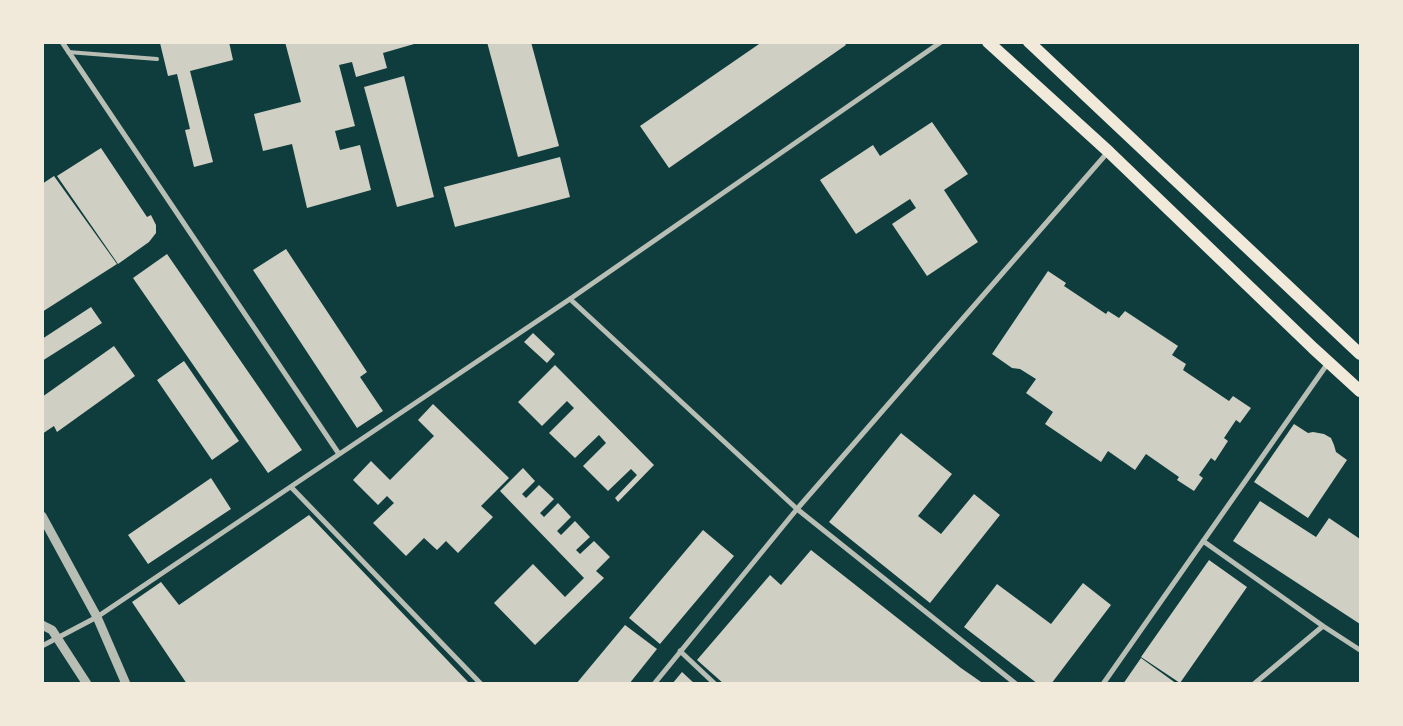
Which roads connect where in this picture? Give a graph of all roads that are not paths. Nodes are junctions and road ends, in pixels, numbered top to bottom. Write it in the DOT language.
graph roads {
  1 [pos="62,42"];
  2 [pos="941,42"];
  3 [pos="988,42"];
  4 [pos="1029,42"];
  5 [pos="68,52"];
  6 [pos="157,59"];
  7 [pos="1109,152"];
  8 [pos="570,300"];
  9 [pos="1360,354"];
  10 [pos="1328,362"];
  11 [pos="1360,391"];
  12 [pos="339,454"];
  13 [pos="290,487"];
  14 [pos="797,509"];
  15 [pos="42,516"];
  16 [pos="1203,541"];
  17 [pos="97,617"];
  18 [pos="42,625"];
  19 [pos="1323,626"];
  20 [pos="57,638"];
  21 [pos="42,646"];
  22 [pos="1360,650"];
  23 [pos="680,651"];
  24 [pos="87,684"];
  25 [pos="126,684"];
  26 [pos="481,684"];
  27 [pos="654,684"];
  28 [pos="715,684"];
  29 [pos="1016,684"];
  30 [pos="1103,684"];
  31 [pos="1254,684"];
  1 -- 5 [label="street"];
  2 -- 8 [label="street"];
  3 -- 7 [label="main road"];
  4 -- 9 [label="main road"];
  5 -- 6 [label="lane"];
  5 -- 12 [label="street"];
  7 -- 10 [label="main road"];
  7 -- 14 [label="street"];
  8 -- 12 [label="street"];
  8 -- 14 [label="street"];
  10 -- 11 [label="main road"];
  10 -- 16 [label="street"];
  12 -- 13 [label="street"];
  13 -- 17 [label="street"];
  13 -- 26 [label="street"];
  14 -- 23 [label="street"];
  14 -- 29 [label="street"];
  15 -- 17 [label="street"];
  16 -- 19 [label="street"];
  16 -- 30 [label="street"];
  17 -- 20 [label="street"];
  17 -- 25 [label="street"];
  18 -- 20 [label="street"];
  19 -- 22 [label="street"];
  19 -- 31 [label="street"];
  20 -- 21 [label="street"];
  20 -- 24 [label="street"];
  23 -- 27 [label="street"];
  23 -- 28 [label="street"];
}
